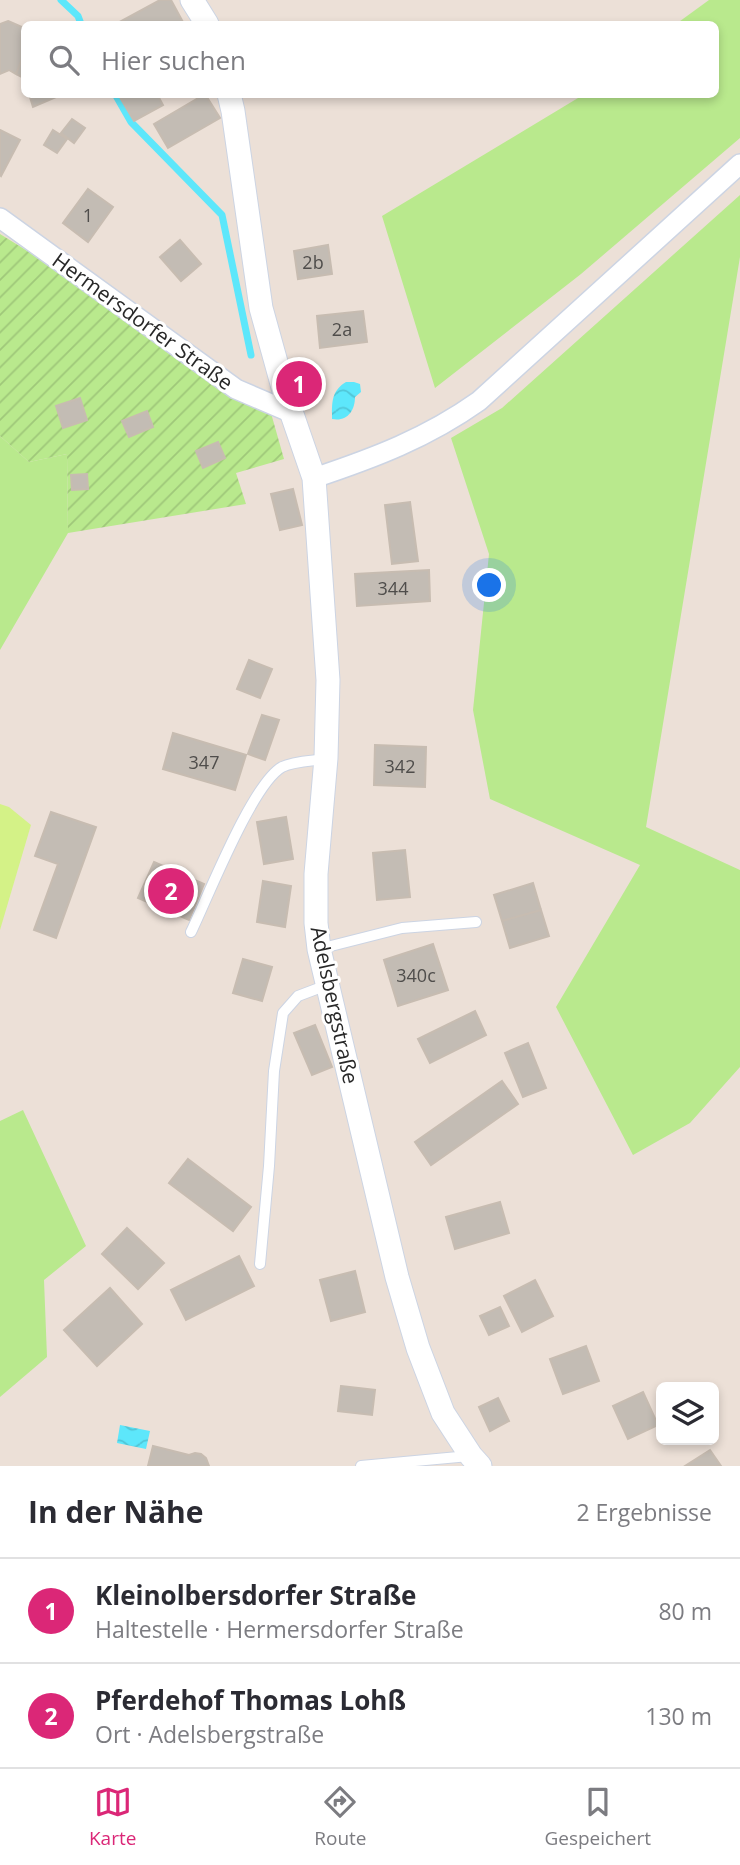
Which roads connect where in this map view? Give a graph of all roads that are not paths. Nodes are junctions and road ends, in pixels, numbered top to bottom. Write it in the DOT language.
graph roads {
  1 [pos="192,0"];
  2 [pos="205,21"];
  3 [pos="230,98"];
  4 [pos="740,164"];
  5 [pos="0,218"];
  6 [pos="292,413"];
  7 [pos="314,478"];
  8 [pos="326,758"];
  9 [pos="476,922"];
  10 [pos="191,932"];
  11 [pos="319,950"];
  12 [pos="327,985"];
  13 [pos="260,1264"];
  14 [pos="475,1461"];
  15 [pos="361,1466"];
  1 -- 2 [label="street"];
  3 -- 6 [label="street"];
  4 -- 7 [label="street"];
  5 -- 6 [label="street, Hermersdorfer Straße"];
  6 -- 7 [label="street"];
  7 -- 8 [label="street, Adelsbergstraße"];
  8 -- 10 [label="lane"];
  8 -- 11 [label="street, Adelsbergstraße"];
  9 -- 11 [label="lane"];
  11 -- 12 [label="street, Adelsbergstraße"];
  12 -- 13 [label="lane"];
  12 -- 14 [label="street, Adelsbergstraße"];
  14 -- 15 [label="lane"];
}
